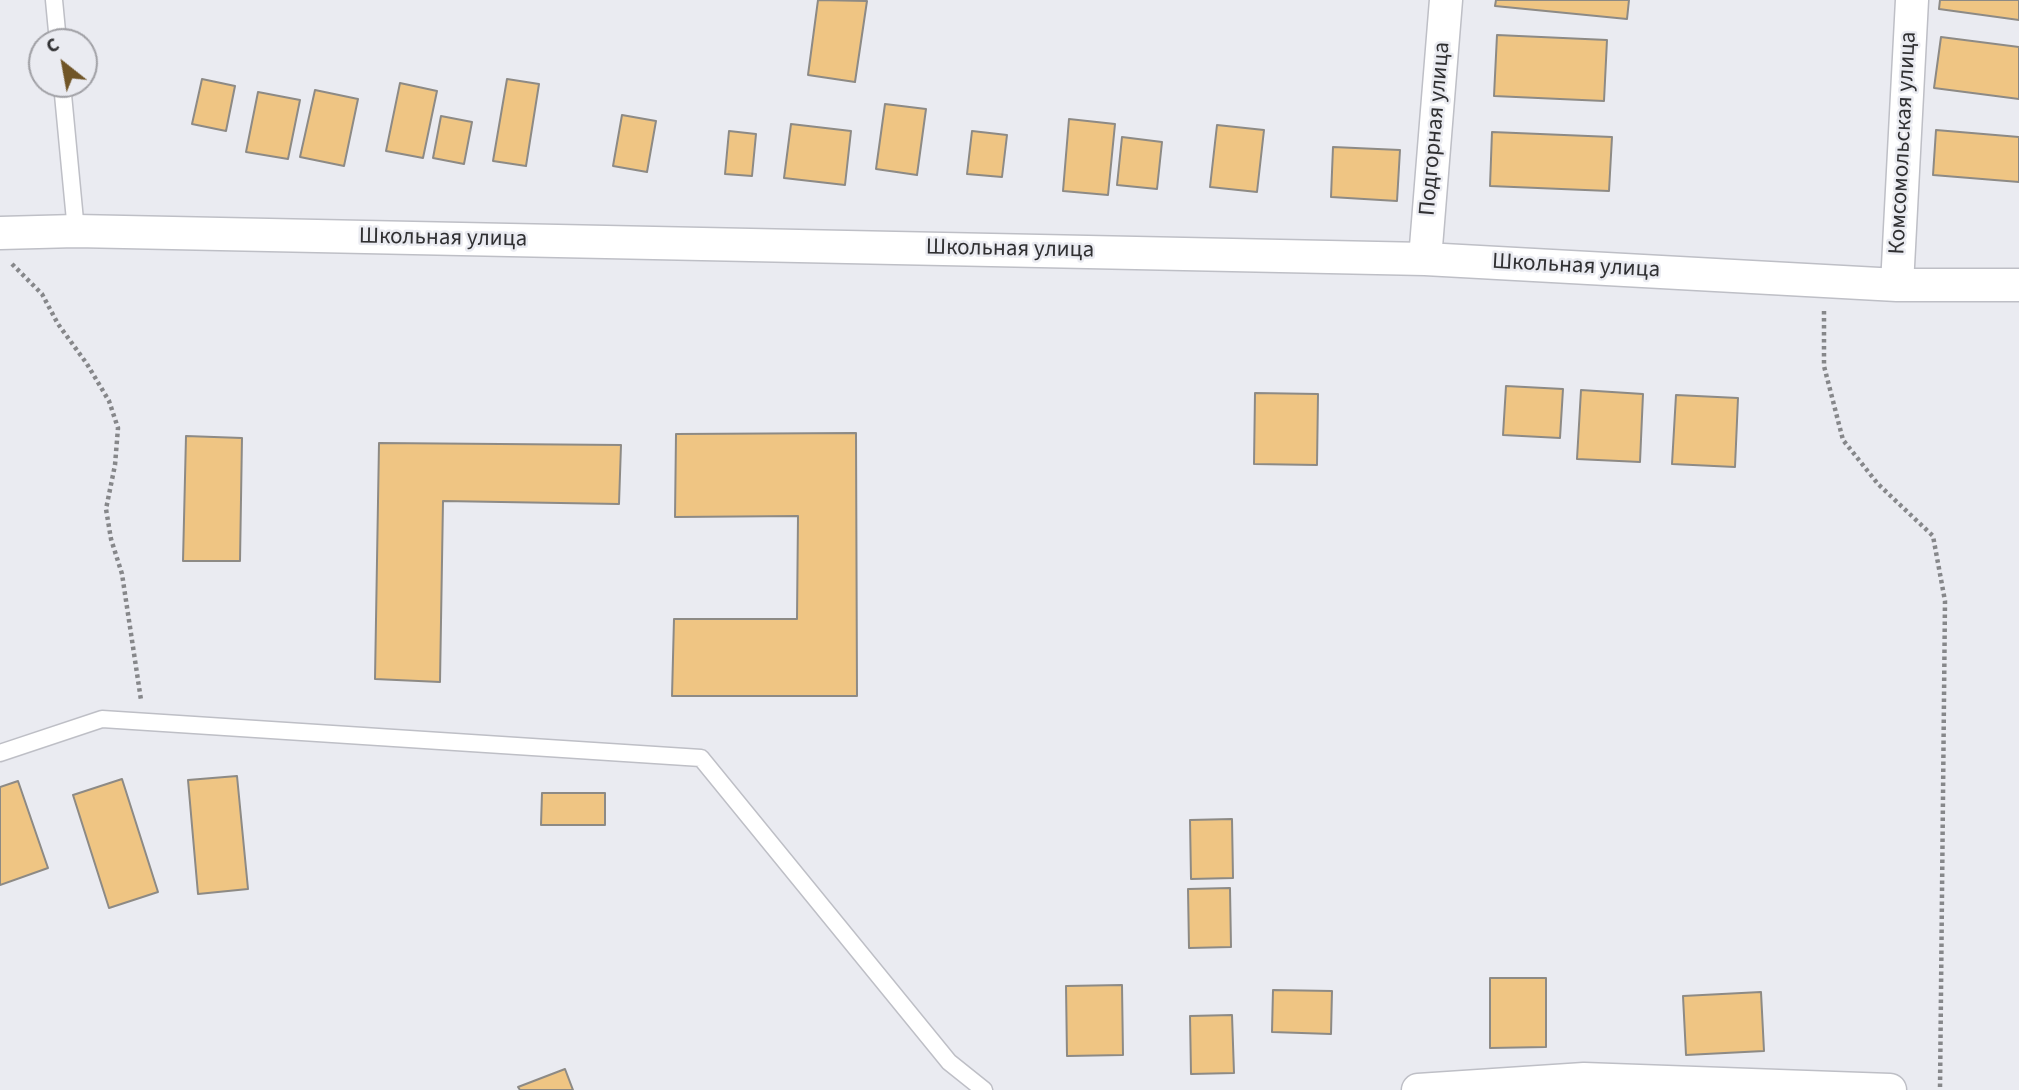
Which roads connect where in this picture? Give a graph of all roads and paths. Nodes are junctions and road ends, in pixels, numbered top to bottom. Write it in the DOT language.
graph roads {
  1 [pos="54,0"];
  2 [pos="1446,0"];
  3 [pos="1912,0"];
  4 [pos="56,28"];
  5 [pos="63,98"];
  6 [pos="76,231"];
  7 [pos="5,248"];
  8 [pos="1425,259"];
  9 [pos="1824,281"];
  10 [pos="1897,285"];
  11 [pos="2019,285"];
  12 [pos="144,722"];
  13 [pos="0,753"];
  14 [pos="1622,1085"];
  15 [pos="984,1090"];
  16 [pos="1418,1090"];
  17 [pos="1890,1090"];
  18 [pos="1940,1090"];
  1 -- 4 [label="lane"];
  2 -- 8 [label="street, Подгорная улица"];
  3 -- 10 [label="street, Комсомольская улица"];
  5 -- 6 [label="lane"];
  6 -- 7 [label="street, Школьная улица"];
  6 -- 8 [label="street, Школьная улица"];
  7 -- 12 [label="path"];
  8 -- 9 [label="street, Школьная улица"];
  9 -- 10 [label="street, Школьная улица"];
  9 -- 18 [label="path"];
  10 -- 11 [label="street, Школьная улица"];
  12 -- 13 [label="lane"];
  12 -- 15 [label="lane"];
  14 -- 16 [label="street"];
  14 -- 17 [label="street"];
}
